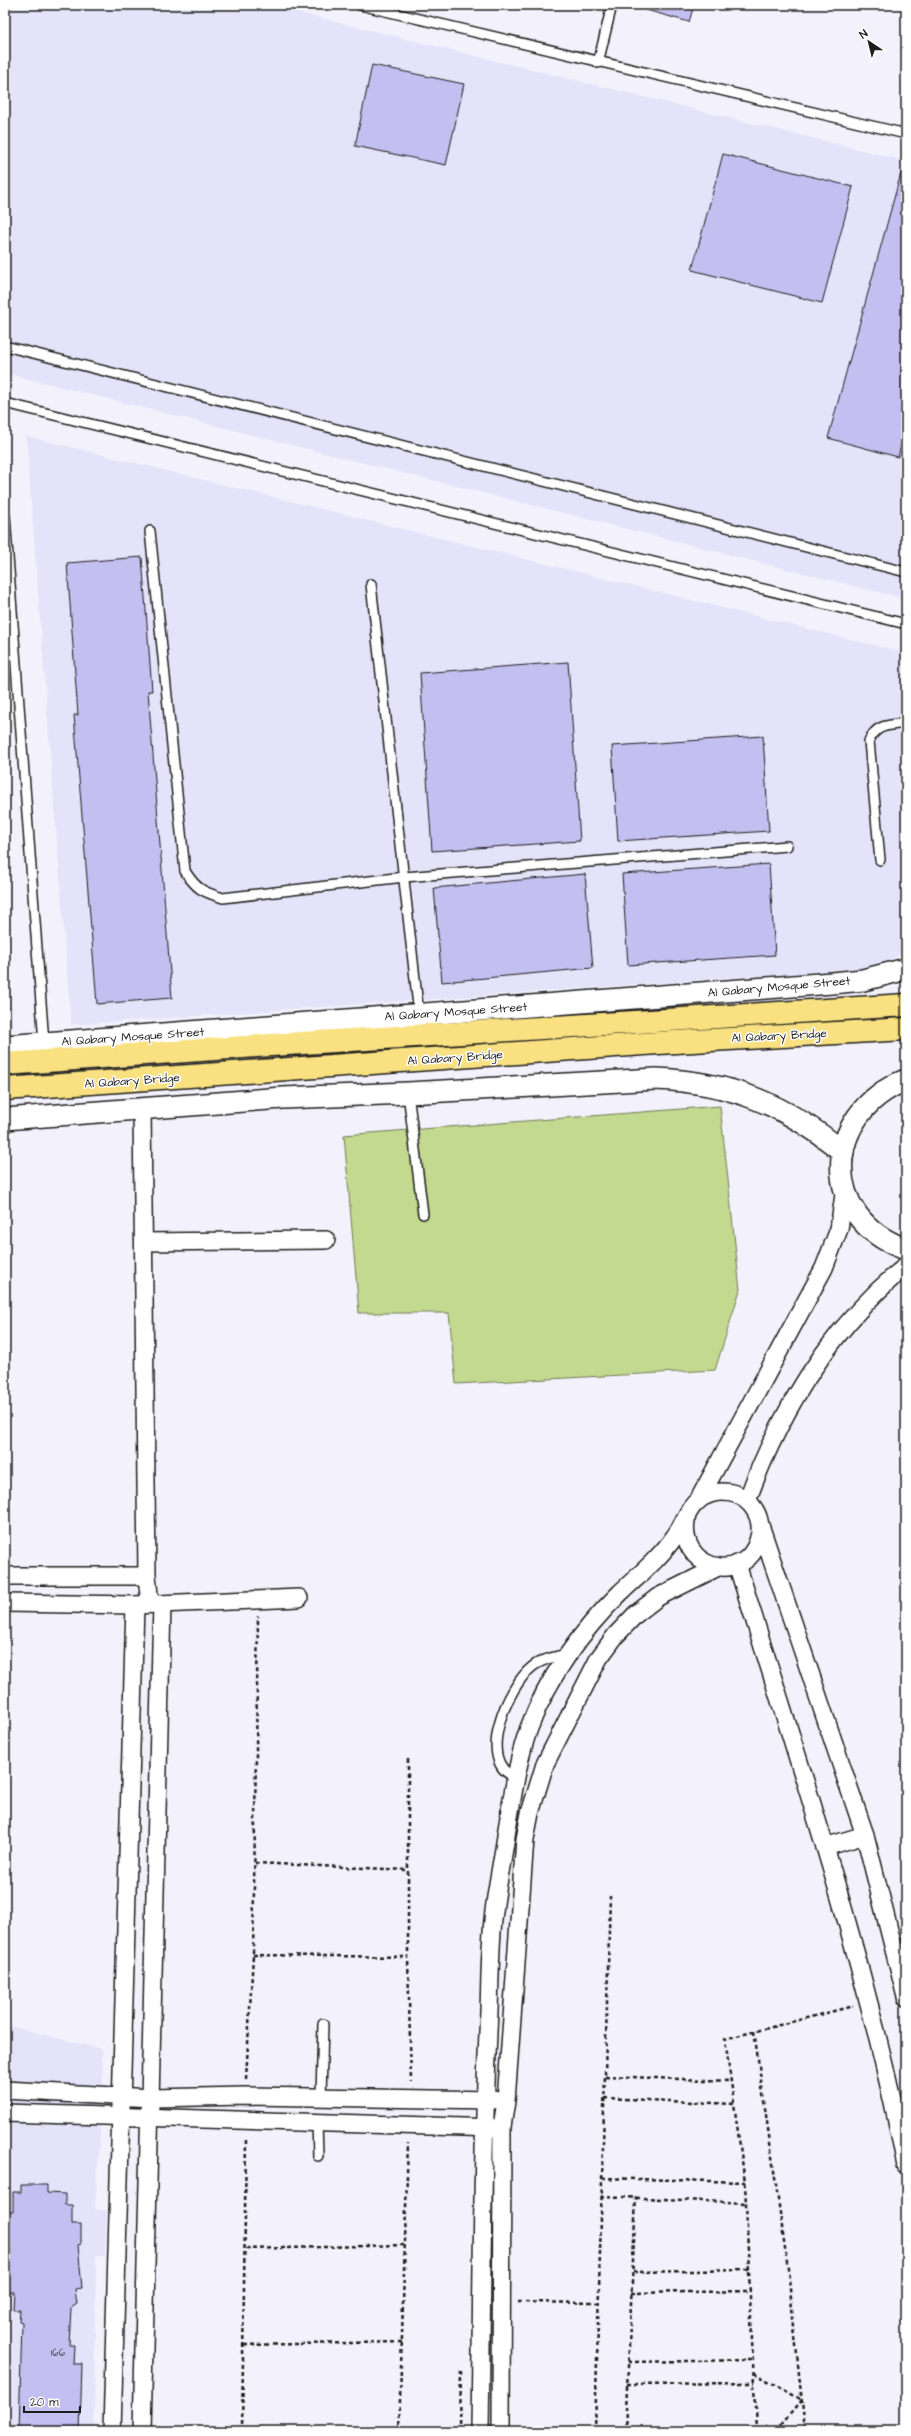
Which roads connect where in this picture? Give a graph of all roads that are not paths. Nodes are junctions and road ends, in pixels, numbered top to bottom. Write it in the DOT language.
graph roads {
  1 [pos="360,5"];
  2 [pos="612,5"];
  3 [pos="598,63"];
  4 [pos="906,134"];
  5 [pos="5,346"];
  6 [pos="5,404"];
  7 [pos="5,516"];
  8 [pos="150,531"];
  9 [pos="906,572"];
  10 [pos="371,584"];
  11 [pos="906,624"];
  12 [pos="906,723"];
  13 [pos="787,846"];
  14 [pos="880,860"];
  15 [pos="404,877"];
  16 [pos="906,969"];
  17 [pos="906,997"];
  18 [pos="906,1005"];
  19 [pos="864,1008"];
  20 [pos="420,1015"];
  21 [pos="906,1029"];
  22 [pos="44,1043"];
  23 [pos="5,1046"];
  24 [pos="5,1064"];
  25 [pos="906,1080"];
  26 [pos="5,1089"];
  27 [pos="408,1093"];
  28 [pos="142,1109"];
  29 [pos="5,1119"];
  30 [pos="843,1152"];
  31 [pos="844,1188"];
  32 [pos="422,1214"];
  33 [pos="326,1240"];
  34 [pos="144,1242"];
  35 [pos="906,1249"];
  36 [pos="906,1266"];
  37 [pos="747,1500"];
  38 [pos="698,1501"];
  39 [pos="687,1515"];
  40 [pos="760,1525"];
  41 [pos="737,1564"];
  42 [pos="718,1567"];
  43 [pos="5,1576"];
  44 [pos="147,1576"];
  45 [pos="299,1598"];
  46 [pos="5,1603"];
  47 [pos="149,1604"];
  48 [pos="570,1654"];
  49 [pos="516,1777"];
  50 [pos="865,1835"];
  51 [pos="825,1847"];
  52 [pos="906,1997"];
  53 [pos="323,2024"];
  54 [pos="5,2090"];
  55 [pos="122,2096"];
  56 [pos="321,2096"];
  57 [pos="151,2098"];
  58 [pos="484,2100"];
  59 [pos="506,2101"];
  60 [pos="5,2113"];
  61 [pos="121,2118"];
  62 [pos="151,2118"];
  63 [pos="318,2122"];
  64 [pos="502,2127"];
  65 [pos="485,2128"];
  66 [pos="318,2156"];
  67 [pos="906,2165"];
  68 [pos="112,2431"];
  69 [pos="142,2431"];
  70 [pos="480,2431"];
  71 [pos="501,2431"];
  1 -- 3 [label="lane"];
  2 -- 3 [label="lane"];
  3 -- 4 [label="lane"];
  5 -- 9 [label="lane"];
  6 -- 11 [label="lane"];
  7 -- 22 [label="lane"];
  8 -- 15 [label="lane"];
  10 -- 15 [label="lane"];
  12 -- 14 [label="lane"];
  13 -- 15 [label="lane"];
  15 -- 20 [label="lane"];
  16 -- 20 [label="street, Al Qabary Mosque Street"];
  17 -- 19 [label="main road"];
  18 -- 19 [label="main road, Al Qabary Bridge"];
  19 -- 24 [label="main road, Al Qabary Bridge"];
  20 -- 22 [label="street, Al Qabary Mosque Street"];
  21 -- 26 [label="main road, Al Qabary Bridge"];
  22 -- 23 [label="street, Al Qabary Mosque Street"];
  25 -- 30 [label="street"];
  27 -- 28 [label="street"];
  27 -- 30 [label="street"];
  27 -- 32 [label="lane"];
  28 -- 29 [label="street"];
  28 -- 34 [label="street"];
  30 -- 31 [label="street"];
  31 -- 35 [label="street"];
  31 -- 38 [label="street"];
  33 -- 34 [label="street"];
  34 -- 44 [label="street"];
  36 -- 37 [label="street"];
  37 -- 38 [label="street"];
  37 -- 40 [label="street"];
  38 -- 39 [label="street"];
  39 -- 42 [label="street"];
  39 -- 48 [label="street"];
  40 -- 41 [label="street"];
  40 -- 50 [label="street"];
  41 -- 42 [label="street"];
  41 -- 51 [label="street"];
  42 -- 59 [label="street"];
  43 -- 44 [label="street"];
  44 -- 47 [label="street"];
  45 -- 47 [label="street"];
  46 -- 47 [label="street"];
  47 -- 55 [label="street"];
  47 -- 57 [label="street"];
  48 -- 49 [label="street"];
  48 -- 49 [label="lane"];
  49 -- 58 [label="street"];
  50 -- 51 [label="street"];
  50 -- 52 [label="street"];
  51 -- 67 [label="street"];
  53 -- 56 [label="lane"];
  54 -- 55 [label="street"];
  55 -- 57 [label="street"];
  55 -- 61 [label="street"];
  56 -- 57 [label="street"];
  56 -- 58 [label="street"];
  57 -- 62 [label="street"];
  58 -- 59 [label="street"];
  58 -- 65 [label="street"];
  59 -- 64 [label="street"];
  60 -- 61 [label="street"];
  61 -- 62 [label="street"];
  61 -- 68 [label="street"];
  62 -- 63 [label="street"];
  62 -- 69 [label="street"];
  63 -- 65 [label="street"];
  63 -- 66 [label="lane"];
  64 -- 65 [label="street"];
  64 -- 71 [label="street"];
  65 -- 70 [label="street"];
}
